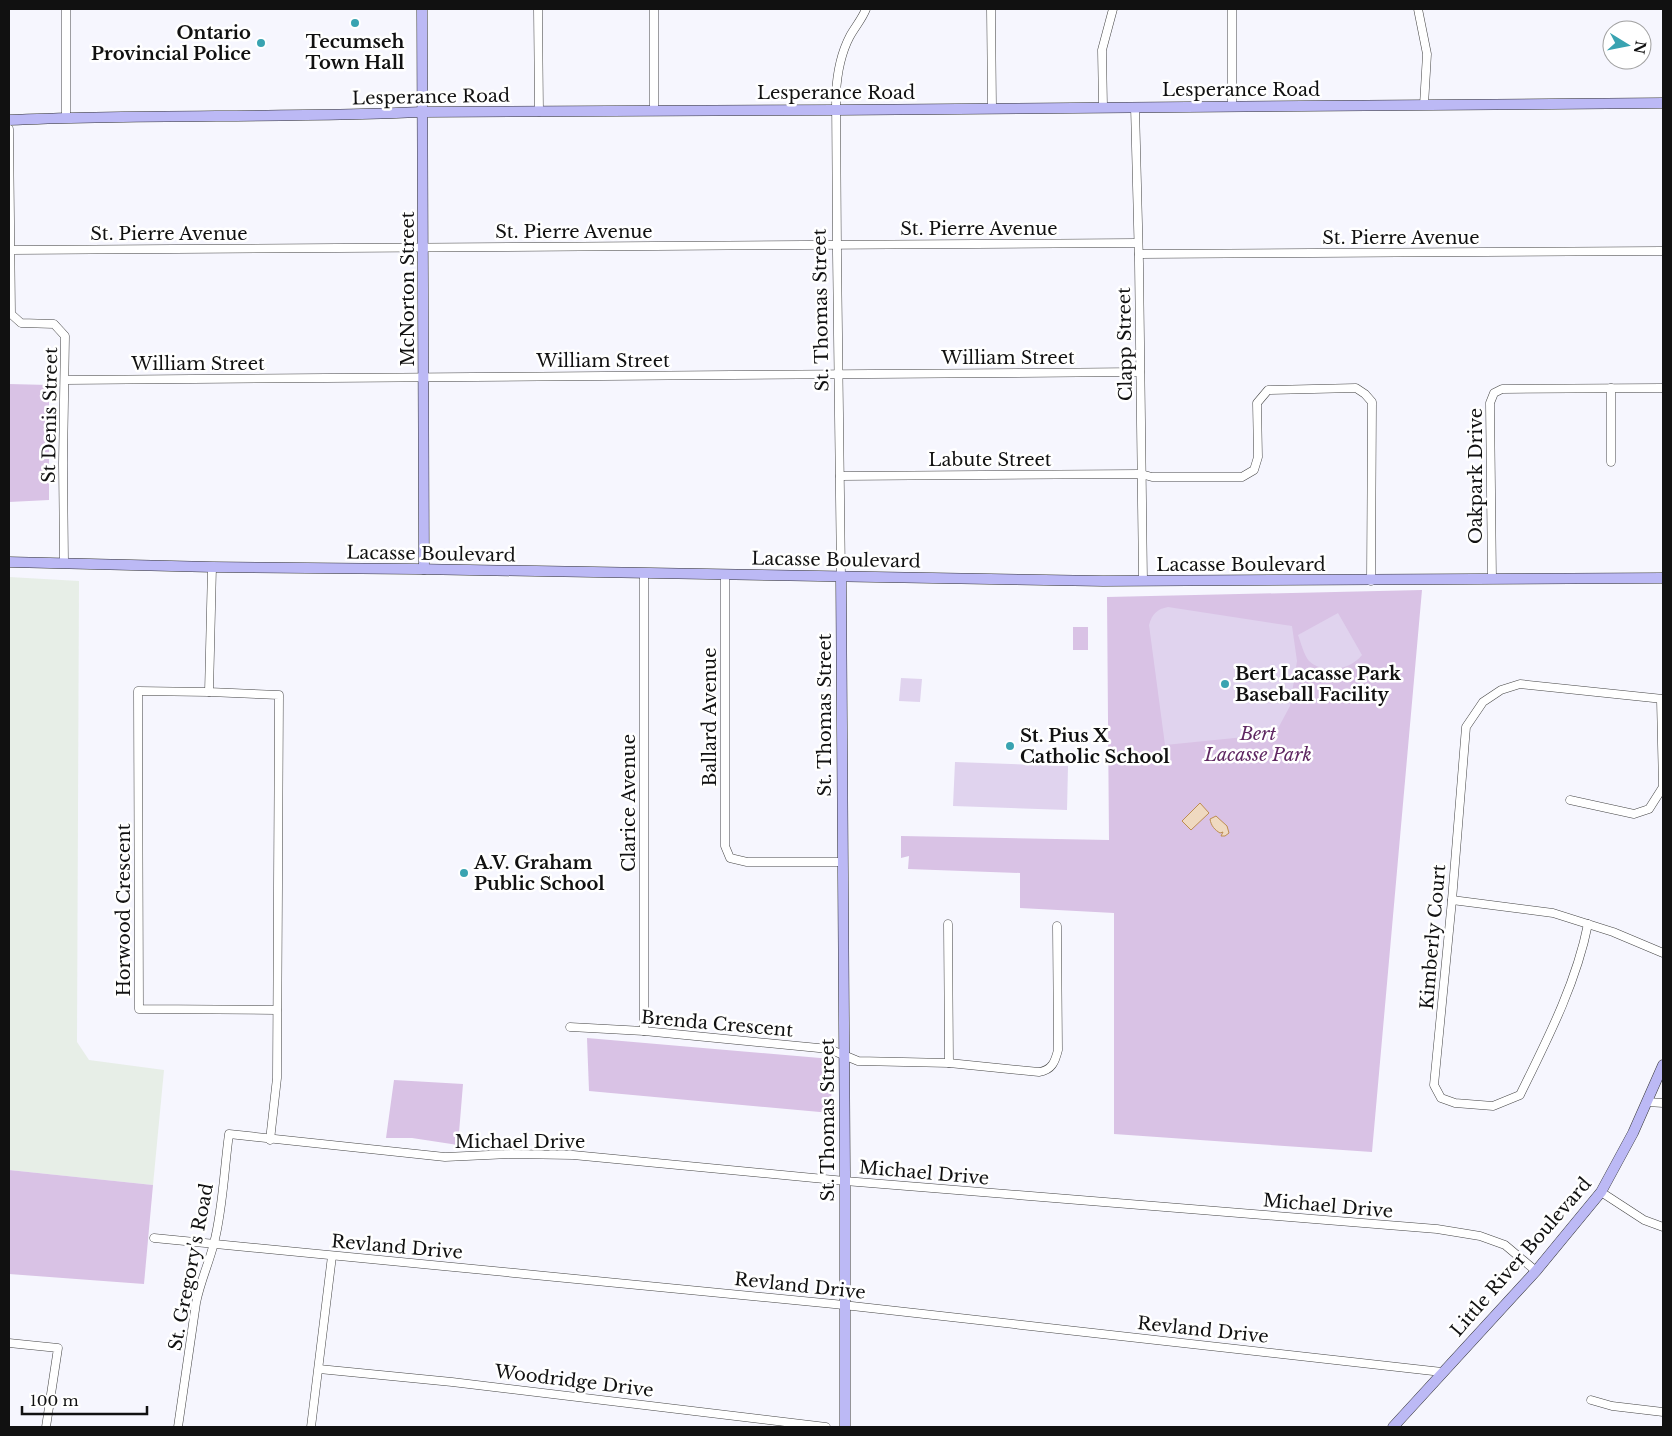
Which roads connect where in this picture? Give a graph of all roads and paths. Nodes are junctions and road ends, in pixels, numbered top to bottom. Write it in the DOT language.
graph roads {
  1 [pos="66,9"];
  2 [pos="422,9"];
  3 [pos="538,9"];
  4 [pos="654,9"];
  5 [pos="866,9"];
  6 [pos="991,9"];
  7 [pos="1113,9"];
  8 [pos="1232,9"];
  9 [pos="1418,9"];
  10 [pos="1663,103"];
  11 [pos="1424,105"];
  12 [pos="1232,106"];
  13 [pos="1104,107"];
  14 [pos="1135,107"];
  15 [pos="992,108"];
  16 [pos="654,110"];
  17 [pos="837,110"];
  18 [pos="422,112"];
  19 [pos="539,112"];
  20 [pos="66,118"];
  21 [pos="9,120"];
  22 [pos="9,129"];
  23 [pos="1138,243"];
  24 [pos="837,244"];
  25 [pos="424,248"];
  26 [pos="10,250"];
  27 [pos="1663,251"];
  28 [pos="1139,254"];
  29 [pos="1140,372"];
  30 [pos="838,374"];
  31 [pos="424,377"];
  32 [pos="65,380"];
  33 [pos="1611,388"];
  34 [pos="1663,388"];
  35 [pos="1611,462"];
  36 [pos="1141,474"];
  37 [pos="840,476"];
  38 [pos="9,562"];
  39 [pos="64,563"];
  40 [pos="212,568"];
  41 [pos="424,569"];
  42 [pos="644,574"];
  43 [pos="725,575"];
  44 [pos="841,577"];
  45 [pos="1663,578"];
  46 [pos="1492,579"];
  47 [pos="1143,581"];
  48 [pos="1371,581"];
  49 [pos="210,692"];
  50 [pos="1662,699"];
  51 [pos="1570,800"];
  52 [pos="843,862"];
  53 [pos="1452,900"];
  54 [pos="948,924"];
  55 [pos="1588,924"];
  56 [pos="1057,926"];
  57 [pos="1663,953"];
  58 [pos="277,1010"];
  59 [pos="570,1027"];
  60 [pos="644,1031"];
  61 [pos="844,1055"];
  62 [pos="950,1063"];
  63 [pos="1663,1065"];
  64 [pos="1648,1102"];
  65 [pos="1663,1103"];
  66 [pos="270,1140"];
  67 [pos="845,1181"];
  68 [pos="1600,1192"];
  69 [pos="1663,1227"];
  70 [pos="154,1238"];
  71 [pos="214,1244"];
  72 [pos="332,1256"];
  73 [pos="1536,1271"];
  74 [pos="845,1306"];
  75 [pos="9,1343"];
  76 [pos="319,1368"];
  77 [pos="1442,1372"];
  78 [pos="1591,1400"];
  79 [pos="1663,1412"];
  80 [pos="46,1427"];
  81 [pos="178,1427"];
  82 [pos="311,1427"];
  83 [pos="826,1427"];
  84 [pos="845,1427"];
  85 [pos="1393,1427"];
  1 -- 20 [label="street"];
  2 -- 18 [label="street, McNorton Street"];
  3 -- 19 [label="street"];
  4 -- 16 [label="street"];
  5 -- 17 [label="street, St. Thomas Street"];
  6 -- 15 [label="street"];
  7 -- 13 [label="street"];
  8 -- 12 [label="street"];
  9 -- 11 [label="street"];
  10 -- 11 [label="street, Lesperance Road"];
  11 -- 12 [label="street, Lesperance Road"];
  12 -- 14 [label="street, Lesperance Road"];
  13 -- 14 [label="street, Lesperance Road"];
  13 -- 15 [label="street, Lesperance Road"];
  14 -- 23 [label="street, Clapp Street"];
  15 -- 17 [label="street, Lesperance Road"];
  16 -- 17 [label="street, Lesperance Road"];
  16 -- 19 [label="street, Lesperance Road"];
  17 -- 24 [label="street, St. Thomas Street"];
  18 -- 19 [label="street, Lesperance Road"];
  18 -- 20 [label="street, Lesperance Road"];
  18 -- 25 [label="street, McNorton Street"];
  20 -- 21 [label="street, Lesperance Road"];
  22 -- 26 [label="street, St Denis Street"];
  23 -- 24 [label="street, St. Pierre Avenue"];
  23 -- 28 [label="street, Clapp Street"];
  24 -- 25 [label="street, St. Pierre Avenue"];
  24 -- 30 [label="street, St. Thomas Street"];
  25 -- 26 [label="street, St. Pierre Avenue"];
  25 -- 31 [label="street, McNorton Street"];
  26 -- 32 [label="street, St Denis Street"];
  27 -- 28 [label="street, St. Pierre Avenue"];
  28 -- 29 [label="street, Clapp Street"];
  29 -- 30 [label="street, William Street"];
  29 -- 36 [label="street, Clapp Street"];
  30 -- 31 [label="street, William Street"];
  30 -- 37 [label="street, St. Thomas Street"];
  31 -- 32 [label="street, William Street"];
  31 -- 41 [label="street, McNorton Street"];
  32 -- 39 [label="street, St Denis Street"];
  33 -- 34 [label="street, Oakpark Drive"];
  33 -- 35 [label="street"];
  33 -- 46 [label="street, Oakpark Drive"];
  36 -- 37 [label="street, Labute Street"];
  36 -- 47 [label="street, Clapp Street"];
  36 -- 48 [label="street, Labute Street"];
  37 -- 44 [label="street, St. Thomas Street"];
  38 -- 39 [label="street, Lacasse Boulevard"];
  39 -- 40 [label="street, Lacasse Boulevard"];
  40 -- 41 [label="street, Lacasse Boulevard"];
  40 -- 49 [label="street"];
  41 -- 42 [label="street, Lacasse Boulevard"];
  42 -- 43 [label="street, Lacasse Boulevard"];
  42 -- 60 [label="street, Clarice Avenue"];
  43 -- 44 [label="street, Lacasse Boulevard"];
  43 -- 52 [label="street, Ballard Avenue"];
  44 -- 47 [label="street, Lacasse Boulevard"];
  44 -- 52 [label="street, St. Thomas Street"];
  45 -- 46 [label="street, Lacasse Boulevard"];
  46 -- 48 [label="street, Lacasse Boulevard"];
  47 -- 48 [label="street, Lacasse Boulevard"];
  49 -- 58 [label="street, Horwood Crescent"];
  49 -- 58 [label="street, Horwood Crescent"];
  50 -- 51 [label="street"];
  50 -- 53 [label="street, Kimberly Court"];
  52 -- 61 [label="street, St. Thomas Street"];
  53 -- 55 [label="street"];
  53 -- 55 [label="street, Kimberly Court"];
  54 -- 62 [label="street"];
  55 -- 57 [label="street"];
  56 -- 62 [label="street, Brenda Crescent"];
  58 -- 66 [label="street"];
  59 -- 60 [label="street, Brenda Crescent"];
  60 -- 61 [label="street, Brenda Crescent"];
  61 -- 62 [label="street, Brenda Crescent"];
  61 -- 67 [label="street, St. Thomas Street"];
  63 -- 64 [label="street, Little River Boulevard"];
  64 -- 65 [label="street"];
  64 -- 68 [label="street, Little River Boulevard"];
  66 -- 67 [label="street, Michael Drive"];
  66 -- 71 [label="street, St. Gregory's Road"];
  67 -- 73 [label="street, Michael Drive"];
  67 -- 74 [label="street, St. Thomas Street"];
  68 -- 69 [label="street"];
  68 -- 73 [label="street, Little River Boulevard"];
  70 -- 71 [label="street, Revland Drive"];
  71 -- 72 [label="street, Revland Drive"];
  71 -- 81 [label="street, St. Gregory's Road"];
  72 -- 74 [label="street, Revland Drive"];
  72 -- 76 [label="street"];
  73 -- 77 [label="street, Little River Boulevard"];
  74 -- 77 [label="street, Revland Drive"];
  74 -- 84 [label="street, St. Thomas Street"];
  75 -- 80 [label="street"];
  76 -- 82 [label="street"];
  76 -- 83 [label="street, Woodridge Drive"];
  77 -- 85 [label="street, Little River Boulevard"];
  78 -- 79 [label="street"];
}
